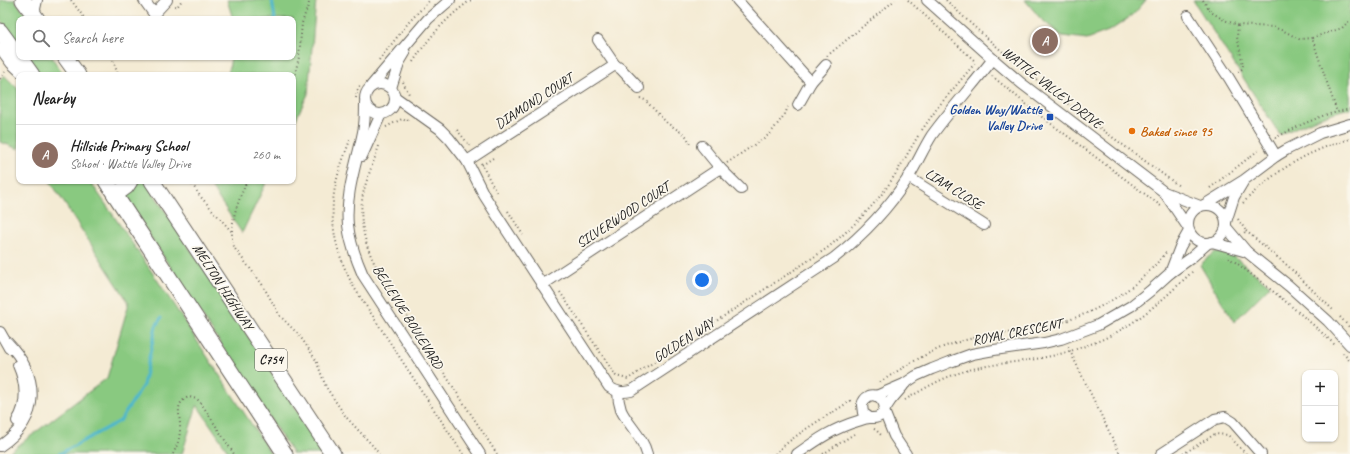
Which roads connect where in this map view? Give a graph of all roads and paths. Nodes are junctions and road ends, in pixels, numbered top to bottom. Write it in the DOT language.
graph roads {
  1 [pos="23,0"];
  2 [pos="37,0"];
  3 [pos="71,0"];
  4 [pos="144,0"];
  5 [pos="167,0"];
  6 [pos="310,0"];
  7 [pos="430,0"];
  8 [pos="450,0"];
  9 [pos="471,0"];
  10 [pos="737,0"];
  11 [pos="908,0"];
  12 [pos="927,0"];
  13 [pos="946,0"];
  14 [pos="1203,0"];
  15 [pos="35,16"];
  16 [pos="36,16"];
  17 [pos="83,16"];
  18 [pos="1188,16"];
  19 [pos="1350,20"];
  20 [pos="1238,25"];
  21 [pos="0,31"];
  22 [pos="415,34"];
  23 [pos="1312,38"];
  24 [pos="598,40"];
  25 [pos="0,48"];
  26 [pos="16,53"];
  27 [pos="21,60"];
  28 [pos="60,60"];
  29 [pos="66,60"];
  30 [pos="113,60"];
  31 [pos="993,60"];
  32 [pos="976,62"];
  33 [pos="375,64"];
  34 [pos="411,64"];
  35 [pos="615,65"];
  36 [pos="826,65"];
  37 [pos="3,68"];
  38 [pos="985,70"];
  39 [pos="21,72"];
  40 [pos="30,72"];
  41 [pos="67,72"];
  42 [pos="76,72"];
  43 [pos="117,72"];
  44 [pos="295,72"];
  45 [pos="1229,78"];
  46 [pos="0,79"];
  47 [pos="811,82"];
  48 [pos="368,83"];
  49 [pos="637,86"];
  50 [pos="393,93"];
  51 [pos="361,103"];
  52 [pos="798,105"];
  53 [pos="1350,109"];
  54 [pos="386,112"];
  55 [pos="1337,112"];
  56 [pos="422,117"];
  57 [pos="1350,124"];
  58 [pos="453,126"];
  59 [pos="373,131"];
  60 [pos="352,135"];
  61 [pos="1350,139"];
  62 [pos="1268,143"];
  63 [pos="704,149"];
  64 [pos="477,155"];
  65 [pos="1276,156"];
  66 [pos="467,161"];
  67 [pos="720,168"];
  68 [pos="908,177"];
  69 [pos="1220,181"];
  70 [pos="108,184"];
  71 [pos="128,184"];
  72 [pos="154,184"];
  73 [pos="192,184"];
  74 [pos="246,184"];
  75 [pos="351,184"];
  76 [pos="1181,188"];
  77 [pos="741,189"];
  78 [pos="1207,190"];
  79 [pos="1164,192"];
  80 [pos="1231,193"];
  81 [pos="115,195"];
  82 [pos="499,198"];
  83 [pos="1202,205"];
  84 [pos="1163,208"];
  85 [pos="507,210"];
  86 [pos="1226,224"];
  87 [pos="984,225"];
  88 [pos="1188,228"];
  89 [pos="1246,231"];
  90 [pos="232,232"];
  91 [pos="523,235"];
  92 [pos="1210,243"];
  93 [pos="1247,252"];
  94 [pos="1227,257"];
  95 [pos="1170,273"];
  96 [pos="551,279"];
  97 [pos="542,285"];
  98 [pos="1334,312"];
  99 [pos="1340,317"];
  100 [pos="1350,328"];
  101 [pos="0,332"];
  102 [pos="1064,338"];
  103 [pos="7,342"];
  104 [pos="1350,345"];
  105 [pos="1350,361"];
  106 [pos="904,384"];
  107 [pos="618,392"];
  108 [pos="876,396"];
  109 [pos="862,405"];
  110 [pos="884,410"];
  111 [pos="871,422"];
  112 [pos="842,426"];
  113 [pos="858,431"];
  114 [pos="891,433"];
  115 [pos="0,439"];
  116 [pos="0,446"];
  117 [pos="173,454"];
  118 [pos="234,454"];
  119 [pos="285,454"];
  120 [pos="333,454"];
  121 [pos="378,454"];
  122 [pos="463,454"];
  123 [pos="480,454"];
  124 [pos="498,454"];
  125 [pos="646,454"];
  126 [pos="797,454"];
  127 [pos="823,454"];
  128 [pos="906,454"];
  129 [pos="1120,454"];
  130 [pos="1162,454"];
  131 [pos="1183,454"];
  132 [pos="1246,454"];
  133 [pos="1261,454"];
  1 -- 15 [label="highway"];
  2 -- 16 [label="street"];
  3 -- 17 [label="path"];
  4 -- 5 [label="street"];
  6 -- 44 [label="path"];
  7 -- 33 [label="path"];
  8 -- 22 [label="street"];
  9 -- 34 [label="path"];
  10 -- 47 [label="street"];
  11 -- 32 [label="path"];
  12 -- 31 [label="street, WATTLE VALLEY DRIVE"];
  13 -- 76 [label="path"];
  14 -- 20 [label="path"];
  18 -- 45 [label="street"];
  19 -- 23 [label="path"];
  20 -- 23 [label="path"];
  20 -- 45 [label="path"];
  21 -- 26 [label="highway"];
  22 -- 48 [label="street"];
  22 -- 50 [label="street"];
  23 -- 55 [label="path"];
  24 -- 35 [label="street"];
  25 -- 39 [label="street"];
  27 -- 40 [label="highway"];
  28 -- 41 [label="highway"];
  29 -- 42 [label="highway"];
  30 -- 43 [label="path"];
  31 -- 38 [label="street, GOLDEN WAY"];
  31 -- 79 [label="street, WATTLE VALLEY DRIVE"];
  32 -- 38 [label="path"];
  32 -- 96 [label="path"];
  35 -- 49 [label="street"];
  35 -- 64 [label="street, DIAMOND COURT"];
  36 -- 47 [label="street"];
  37 -- 46 [label="path"];
  38 -- 68 [label="street, GOLDEN WAY"];
  38 -- 84 [label="path"];
  45 -- 62 [label="street"];
  47 -- 52 [label="street"];
  48 -- 50 [label="street"];
  48 -- 51 [label="street"];
  48 -- 51 [label="path"];
  49 -- 63 [label="path"];
  50 -- 54 [label="street"];
  50 -- 56 [label="street"];
  51 -- 54 [label="street"];
  51 -- 75 [label="street, BELLEVUE BOULEVARD"];
  53 -- 55 [label="path"];
  54 -- 56 [label="street"];
  54 -- 59 [label="street, BELLEVUE BOULEVARD"];
  55 -- 62 [label="path"];
  56 -- 66 [label="street"];
  57 -- 65 [label="street"];
  58 -- 64 [label="path"];
  59 -- 75 [label="street, BELLEVUE BOULEVARD"];
  59 -- 124 [label="path"];
  60 -- 122 [label="path"];
  61 -- 80 [label="path"];
  62 -- 65 [label="street"];
  62 -- 69 [label="path"];
  63 -- 67 [label="street"];
  64 -- 66 [label="street, DIAMOND COURT"];
  64 -- 82 [label="path"];
  65 -- 80 [label="street"];
  66 -- 97 [label="street"];
  67 -- 77 [label="street"];
  67 -- 96 [label="street, SILVERWOOD COURT"];
  68 -- 87 [label="street, LIAM CLOSE"];
  68 -- 107 [label="street, GOLDEN WAY"];
  69 -- 78 [label="path"];
  69 -- 80 [label="path"];
  70 -- 81 [label="highway, C754"];
  71 -- 81 [label="highway"];
  72 -- 120 [label="highway, MELTON HIGHWAY / C754"];
  73 -- 90 [label="path"];
  74 -- 90 [label="path"];
  75 -- 123 [label="street, BELLEVUE BOULEVARD"];
  79 -- 83 [label="street, WATTLE VALLEY DRIVE"];
  79 -- 88 [label="street, WATTLE VALLEY DRIVE"];
  80 -- 83 [label="street"];
  80 -- 86 [label="street"];
  81 -- 119 [label="highway, C754"];
  83 -- 86 [label="street"];
  83 -- 88 [label="street"];
  85 -- 91 [label="path"];
  86 -- 92 [label="street"];
  86 -- 93 [label="street"];
  88 -- 92 [label="street"];
  88 -- 95 [label="street, ROYAL CRESCENT"];
  89 -- 98 [label="path"];
  90 -- 121 [label="path"];
  92 -- 93 [label="street"];
  92 -- 95 [label="street, ROYAL CRESCENT"];
  93 -- 104 [label="street"];
  94 -- 105 [label="path"];
  95 -- 102 [label="street, ROYAL CRESCENT"];
  96 -- 97 [label="street, SILVERWOOD COURT"];
  97 -- 107 [label="street"];
  99 -- 100 [label="path"];
  101 -- 103 [label="street"];
  102 -- 106 [label="street, ROYAL CRESCENT"];
  102 -- 129 [label="path"];
  103 -- 115 [label="street"];
  103 -- 116 [label="street"];
  106 -- 108 [label="street, ROYAL CRESCENT"];
  106 -- 110 [label="street, ROYAL CRESCENT"];
  107 -- 125 [label="street"];
  108 -- 109 [label="street"];
  108 -- 110 [label="street"];
  109 -- 111 [label="street"];
  109 -- 112 [label="street"];
  110 -- 111 [label="street"];
  110 -- 114 [label="street"];
  111 -- 112 [label="street"];
  111 -- 114 [label="street"];
  111 -- 114 [label="path"];
  112 -- 126 [label="street"];
  113 -- 127 [label="path"];
  114 -- 128 [label="street"];
  117 -- 118 [label="path"];
  130 -- 133 [label="street"];
  131 -- 132 [label="path"];
}
